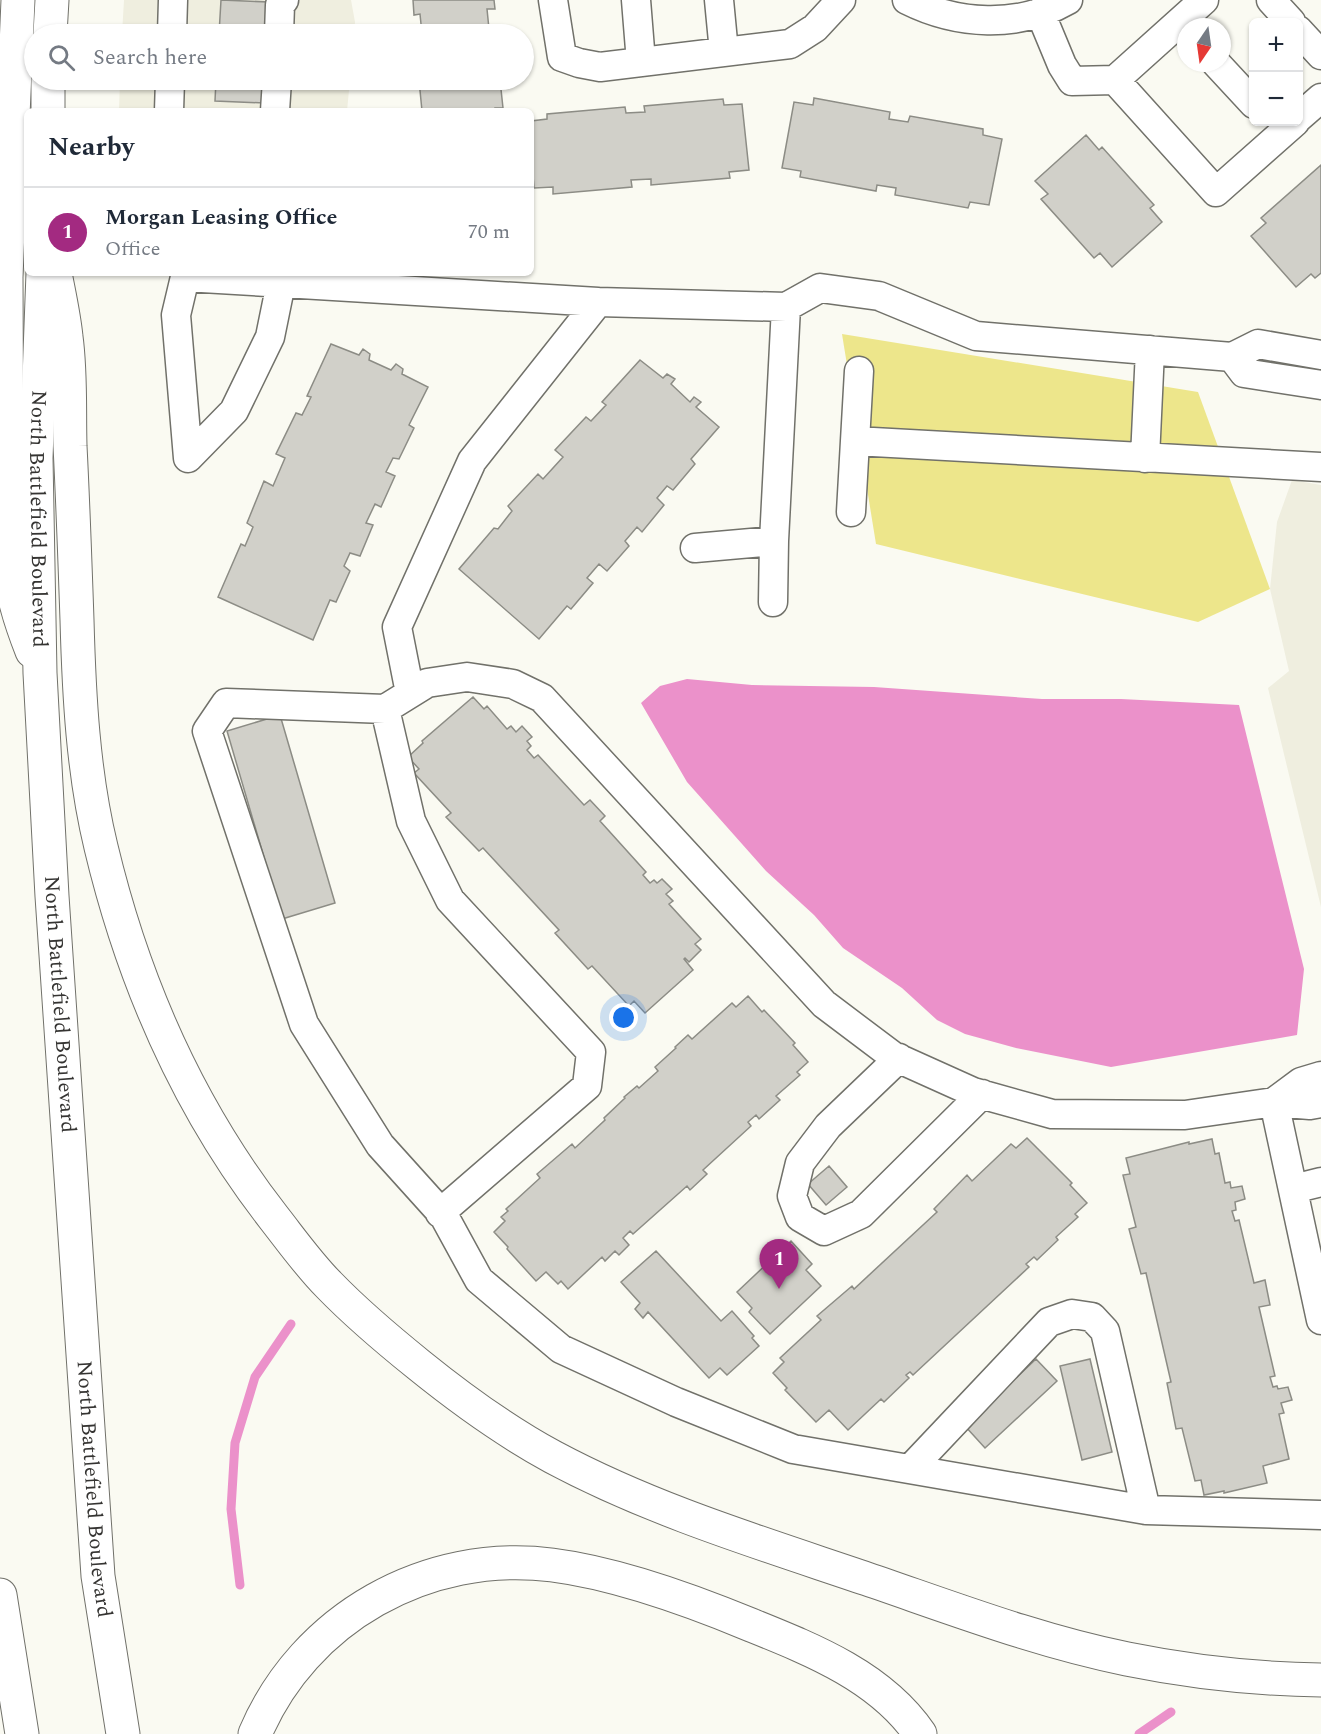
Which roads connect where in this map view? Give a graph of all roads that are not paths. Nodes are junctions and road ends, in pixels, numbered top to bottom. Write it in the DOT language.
graph roads {
  1 [pos="18,0"];
  2 [pos="52,0"];
  3 [pos="173,0"];
  4 [pos="284,0"];
  5 [pos="297,0"];
  6 [pos="553,0"];
  7 [pos="636,0"];
  8 [pos="719,0"];
  9 [pos="841,0"];
  10 [pos="907,0"];
  11 [pos="1068,0"];
  12 [pos="1204,0"];
  13 [pos="1271,0"];
  14 [pos="1040,12"];
  15 [pos="1189,18"];
  16 [pos="1287,18"];
  17 [pos="51,24"];
  18 [pos="172,24"];
  19 [pos="279,24"];
  20 [pos="296,24"];
  21 [pos="1177,31"];
  22 [pos="1303,35"];
  23 [pos="724,52"];
  24 [pos="1321,55"];
  25 [pos="641,62"];
  26 [pos="1224,72"];
  27 [pos="1114,80"];
  28 [pos="48,90"];
  29 [pos="170,90"];
  30 [pos="277,90"];
  31 [pos="295,90"];
  32 [pos="1321,98"];
  33 [pos="1249,99"];
  34 [pos="48,108"];
  35 [pos="169,108"];
  36 [pos="275,108"];
  37 [pos="294,108"];
  38 [pos="1303,111"];
  39 [pos="1284,126"];
  40 [pos="43,276"];
  41 [pos="56,276"];
  42 [pos="281,283"];
  43 [pos="598,302"];
  44 [pos="786,307"];
  45 [pos="1150,350"];
  46 [pos="1321,355"];
  47 [pos="1232,357"];
  48 [pos="860,371"];
  49 [pos="1321,385"];
  50 [pos="855,441"];
  51 [pos="1145,458"];
  52 [pos="1321,467"];
  53 [pos="851,512"];
  54 [pos="774,542"];
  55 [pos="695,548"];
  56 [pos="772,602"];
  57 [pos="40,673"];
  58 [pos="410,693"];
  59 [pos="385,709"];
  60 [pos="899,1058"];
  61 [pos="1321,1076"];
  62 [pos="982,1094"];
  63 [pos="1274,1102"];
  64 [pos="1321,1103"];
  65 [pos="1321,1182"];
  66 [pos="1293,1189"];
  67 [pos="440,1213"];
  68 [pos="1321,1320"];
  69 [pos="911,1468"];
  70 [pos="1146,1510"];
  71 [pos="1321,1515"];
  72 [pos="0,1595"];
  73 [pos="1321,1680"];
  74 [pos="21,1734"];
  75 [pos="123,1734"];
  76 [pos="255,1734"];
  77 [pos="920,1734"];
  1 -- 57 [label="main road"];
  2 -- 17 [label="main road"];
  3 -- 18 [label="street"];
  4 -- 19 [label="street"];
  5 -- 20 [label="street"];
  6 -- 25 [label="street"];
  7 -- 25 [label="street"];
  8 -- 23 [label="street"];
  9 -- 23 [label="street"];
  10 -- 14 [label="street"];
  11 -- 14 [label="street"];
  12 -- 15 [label="street"];
  13 -- 16 [label="street"];
  14 -- 27 [label="street"];
  21 -- 27 [label="street"];
  22 -- 24 [label="street"];
  23 -- 25 [label="street"];
  26 -- 33 [label="street"];
  27 -- 39 [label="street"];
  28 -- 34 [label="main road"];
  29 -- 35 [label="street"];
  30 -- 36 [label="street"];
  31 -- 37 [label="street"];
  32 -- 38 [label="street"];
  40 -- 57 [label="main road, North Battlefield Boulevard"];
  41 -- 73 [label="main road"];
  42 -- 42 [label="street"];
  42 -- 43 [label="street"];
  43 -- 44 [label="street"];
  43 -- 58 [label="street"];
  44 -- 45 [label="street"];
  44 -- 54 [label="street"];
  45 -- 47 [label="street"];
  45 -- 51 [label="street"];
  46 -- 47 [label="street"];
  47 -- 49 [label="street"];
  48 -- 50 [label="street"];
  50 -- 51 [label="street"];
  50 -- 53 [label="street"];
  51 -- 52 [label="street"];
  54 -- 55 [label="street"];
  54 -- 56 [label="street"];
  57 -- 75 [label="main road, North Battlefield Boulevard"];
  58 -- 59 [label="street"];
  58 -- 60 [label="street"];
  59 -- 67 [label="street"];
  59 -- 67 [label="street"];
  60 -- 62 [label="street"];
  60 -- 62 [label="street"];
  61 -- 63 [label="street"];
  62 -- 63 [label="street"];
  63 -- 64 [label="street"];
  63 -- 66 [label="street"];
  65 -- 66 [label="street"];
  66 -- 68 [label="street"];
  67 -- 69 [label="street"];
  69 -- 70 [label="street"];
  69 -- 70 [label="street"];
  70 -- 71 [label="street"];
  72 -- 74 [label="main road"];
  76 -- 77 [label="main road"];
}
